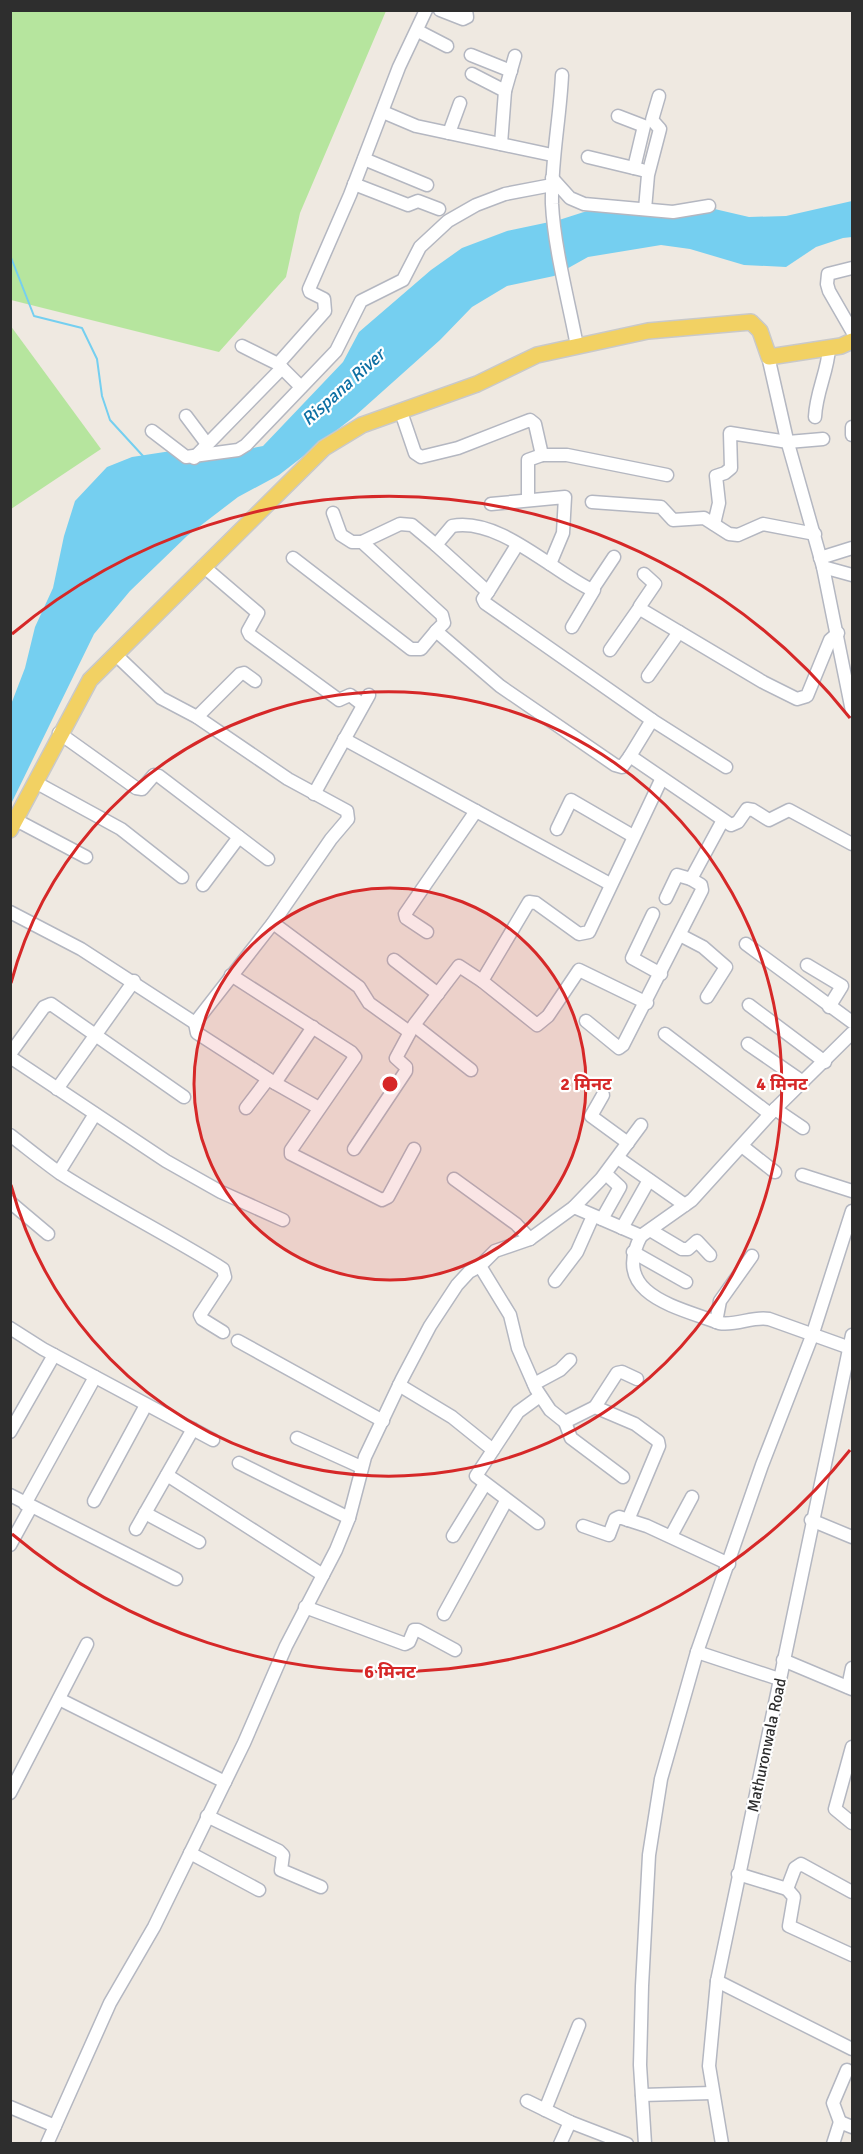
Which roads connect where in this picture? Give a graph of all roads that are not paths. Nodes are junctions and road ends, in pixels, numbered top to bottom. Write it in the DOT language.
graph roads {
  1 [pos="426,10"];
  2 [pos="440,10"];
  3 [pos="466,10"];
  4 [pos="418,31"];
  5 [pos="447,46"];
  6 [pos="471,55"];
  7 [pos="515,57"];
  8 [pos="511,71"];
  9 [pos="472,74"];
  10 [pos="562,75"];
  11 [pos="505,91"];
  12 [pos="659,96"];
  13 [pos="460,103"];
  14 [pos="383,112"];
  15 [pos="618,116"];
  16 [pos="449,133"];
  17 [pos="501,144"];
  18 [pos="552,155"];
  19 [pos="588,157"];
  20 [pos="364,159"];
  21 [pos="634,168"];
  22 [pos="649,171"];
  23 [pos="552,181"];
  24 [pos="354,184"];
  25 [pos="427,185"];
  26 [pos="709,206"];
  27 [pos="439,209"];
  28 [pos="645,209"];
  29 [pos="852,268"];
  30 [pos="852,331"];
  31 [pos="852,341"];
  32 [pos="242,346"];
  33 [pos="577,346"];
  34 [pos="829,348"];
  35 [pos="768,356"];
  36 [pos="280,366"];
  37 [pos="301,387"];
  38 [pos="401,412"];
  39 [pos="186,416"];
  40 [pos="815,417"];
  41 [pos="852,427"];
  42 [pos="152,431"];
  43 [pos="852,435"];
  44 [pos="823,439"];
  45 [pos="788,442"];
  46 [pos="207,444"];
  47 [pos="542,455"];
  48 [pos="194,458"];
  49 [pos="667,475"];
  50 [pos="528,500"];
  51 [pos="592,502"];
  52 [pos="491,504"];
  53 [pos="333,513"];
  54 [pos="714,524"];
  55 [pos="815,534"];
  56 [pos="362,542"];
  57 [pos="436,545"];
  58 [pos="517,545"];
  59 [pos="852,548"];
  60 [pos="614,557"];
  61 [pos="293,558"];
  62 [pos="822,563"];
  63 [pos="550,564"];
  64 [pos="203,566"];
  65 [pos="644,574"];
  66 [pos="852,575"];
  67 [pos="594,590"];
  68 [pos="488,592"];
  69 [pos="640,607"];
  70 [pos="572,627"];
  71 [pos="436,632"];
  72 [pos="679,632"];
  73 [pos="838,633"];
  74 [pos="610,650"];
  75 [pos="115,654"];
  76 [pos="648,676"];
  77 [pos="255,681"];
  78 [pos="852,711"];
  79 [pos="197,717"];
  80 [pos="652,720"];
  81 [pos="59,733"];
  82 [pos="344,739"];
  83 [pos="630,756"];
  84 [pos="726,767"];
  85 [pos="661,780"];
  86 [pos="35,782"];
  87 [pos="314,794"];
  88 [pos="476,811"];
  89 [pos="723,820"];
  90 [pos="13,825"];
  91 [pos="556,829"];
  92 [pos="633,836"];
  93 [pos="239,837"];
  94 [pos="852,844"];
  95 [pos="86,857"];
  96 [pos="268,859"];
  97 [pos="183,877"];
  98 [pos="691,879"];
  99 [pos="610,884"];
  100 [pos="203,885"];
  101 [pos="666,898"];
  102 [pos="10,912"];
  103 [pos="653,914"];
  104 [pos="273,923"];
  105 [pos="427,932"];
  106 [pos="680,935"];
  107 [pos="746,944"];
  108 [pos="394,960"];
  109 [pos="807,965"];
  110 [pos="662,974"];
  111 [pos="231,975"];
  112 [pos="134,981"];
  113 [pos="482,981"];
  114 [pos="438,994"];
  115 [pos="707,997"];
  116 [pos="647,1003"];
  117 [pos="749,1005"];
  118 [pos="829,1007"];
  119 [pos="586,1021"];
  120 [pos="852,1022"];
  121 [pos="195,1023"];
  122 [pos="313,1027"];
  123 [pos="412,1029"];
  124 [pos="852,1033"];
  125 [pos="665,1034"];
  126 [pos="96,1035"];
  127 [pos="748,1044"];
  128 [pos="10,1055"];
  129 [pos="825,1062"];
  130 [pos="471,1070"];
  131 [pos="271,1081"];
  132 [pos="803,1082"];
  133 [pos="57,1089"];
  134 [pos="603,1095"];
  135 [pos="184,1097"];
  136 [pos="246,1108"];
  137 [pos="319,1108"];
  138 [pos="772,1112"];
  139 [pos="95,1114"];
  140 [pos="641,1125"];
  141 [pos="804,1128"];
  142 [pos="10,1135"];
  143 [pos="628,1143"];
  144 [pos="741,1146"];
  145 [pos="354,1149"];
  146 [pos="414,1149"];
  147 [pos="618,1158"];
  148 [pos="59,1172"];
  149 [pos="775,1172"];
  150 [pos="606,1174"];
  151 [pos="802,1175"];
  152 [pos="454,1179"];
  153 [pos="649,1180"];
  154 [pos="852,1191"];
  155 [pos="10,1202"];
  156 [pos="686,1205"];
  157 [pos="574,1207"];
  158 [pos="852,1211"];
  159 [pos="598,1218"];
  160 [pos="284,1220"];
  161 [pos="622,1228"];
  162 [pos="645,1233"];
  163 [pos="48,1234"];
  164 [pos="530,1239"];
  165 [pos="633,1252"];
  166 [pos="710,1255"];
  167 [pos="752,1256"];
  168 [pos="480,1266"];
  169 [pos="555,1281"];
  170 [pos="686,1282"];
  171 [pos="716,1322"];
  172 [pos="10,1328"];
  173 [pos="223,1332"];
  174 [pos="812,1336"];
  175 [pos="238,1341"];
  176 [pos="851,1341"];
  177 [pos="54,1355"];
  178 [pos="570,1360"];
  179 [pos="95,1377"];
  180 [pos="637,1379"];
  181 [pos="848,1380"];
  182 [pos="399,1384"];
  183 [pos="534,1384"];
  184 [pos="540,1396"];
  185 [pos="146,1405"];
  186 [pos="595,1407"];
  187 [pos="383,1421"];
  188 [pos="565,1422"];
  189 [pos="193,1429"];
  190 [pos="10,1432"];
  191 [pos="297,1438"];
  192 [pos="213,1440"];
  193 [pos="493,1450"];
  194 [pos="239,1463"];
  195 [pos="362,1467"];
  196 [pos="167,1475"];
  197 [pos="623,1477"];
  198 [pos="484,1484"];
  199 [pos="10,1496"];
  200 [pos="693,1497"];
  201 [pos="94,1501"];
  202 [pos="506,1501"];
  203 [pos="28,1506"];
  204 [pos="145,1513"];
  205 [pos="349,1518"];
  206 [pos="628,1520"];
  207 [pos="812,1520"];
  208 [pos="538,1523"];
  209 [pos="583,1526"];
  210 [pos="136,1529"];
  211 [pos="453,1536"];
  212 [pos="671,1536"];
  213 [pos="852,1537"];
  214 [pos="199,1542"];
  215 [pos="10,1545"];
  216 [pos="729,1564"];
  217 [pos="323,1575"];
  218 [pos="176,1579"];
  219 [pos="305,1607"];
  220 [pos="444,1614"];
  221 [pos="87,1644"];
  222 [pos="455,1650"];
  223 [pos="697,1652"];
  224 [pos="783,1660"];
  225 [pos="852,1668"];
  226 [pos="779,1679"];
  227 [pos="850,1688"];
  228 [pos="59,1699"];
  229 [pos="852,1747"];
  230 [pos="225,1782"];
  231 [pos="10,1793"];
  232 [pos="207,1816"];
  233 [pos="852,1822"];
  234 [pos="190,1853"];
  235 [pos="738,1874"];
  236 [pos="321,1887"];
  237 [pos="788,1889"];
  238 [pos="259,1890"];
  239 [pos="852,1892"];
  240 [pos="852,1955"];
  241 [pos="717,1981"];
  242 [pos="579,2025"];
  243 [pos="852,2049"];
  244 [pos="847,2070"];
  245 [pos="712,2093"];
  246 [pos="642,2095"];
  247 [pos="526,2101"];
  248 [pos="10,2107"];
  249 [pos="545,2110"];
  250 [pos="570,2122"];
  251 [pos="846,2124"];
  252 [pos="55,2126"];
  253 [pos="47,2144"];
  254 [pos="560,2144"];
  255 [pos="627,2144"];
  256 [pos="645,2144"];
  257 [pos="722,2144"];
  258 [pos="833,2144"];
  1 -- 4 [label="street"];
  2 -- 3 [label="street"];
  4 -- 5 [label="street"];
  4 -- 14 [label="street"];
  6 -- 8 [label="street"];
  7 -- 8 [label="street"];
  8 -- 11 [label="street"];
  9 -- 11 [label="street"];
  10 -- 18 [label="street"];
  11 -- 17 [label="street"];
  12 -- 22 [label="street"];
  13 -- 16 [label="street"];
  14 -- 16 [label="street"];
  14 -- 20 [label="street"];
  15 -- 21 [label="street"];
  16 -- 17 [label="street"];
  17 -- 18 [label="street"];
  18 -- 23 [label="street"];
  19 -- 21 [label="street"];
  20 -- 24 [label="street"];
  20 -- 25 [label="street"];
  21 -- 22 [label="street"];
  22 -- 28 [label="street"];
  23 -- 28 [label="street"];
  23 -- 33 [label="street"];
  23 -- 37 [label="street"];
  24 -- 27 [label="street"];
  24 -- 36 [label="street"];
  26 -- 28 [label="street"];
  29 -- 30 [label="street"];
  31 -- 34 [label="main road"];
  32 -- 36 [label="street"];
  33 -- 35 [label="main road"];
  33 -- 38 [label="main road"];
  34 -- 35 [label="main road"];
  34 -- 40 [label="street"];
  35 -- 45 [label="street"];
  36 -- 37 [label="street"];
  36 -- 46 [label="street"];
  37 -- 48 [label="street"];
  38 -- 47 [label="street"];
  38 -- 64 [label="main road"];
  39 -- 46 [label="street"];
  41 -- 43 [label="street"];
  42 -- 48 [label="street"];
  44 -- 45 [label="street"];
  45 -- 54 [label="street"];
  45 -- 55 [label="street"];
  46 -- 48 [label="street"];
  47 -- 49 [label="street"];
  47 -- 50 [label="street"];
  50 -- 52 [label="street"];
  50 -- 63 [label="street"];
  51 -- 54 [label="street"];
  53 -- 56 [label="street"];
  54 -- 55 [label="street"];
  55 -- 62 [label="street"];
  56 -- 57 [label="street"];
  56 -- 71 [label="street"];
  57 -- 58 [label="street"];
  57 -- 68 [label="street"];
  58 -- 63 [label="street"];
  58 -- 68 [label="street"];
  59 -- 62 [label="street"];
  60 -- 67 [label="street"];
  61 -- 71 [label="street"];
  62 -- 66 [label="street"];
  62 -- 73 [label="street"];
  63 -- 67 [label="street"];
  64 -- 75 [label="main road"];
  64 -- 82 [label="street"];
  65 -- 69 [label="street"];
  67 -- 70 [label="street"];
  68 -- 80 [label="street"];
  69 -- 72 [label="street"];
  69 -- 74 [label="street"];
  71 -- 83 [label="street"];
  72 -- 73 [label="street"];
  72 -- 76 [label="street"];
  73 -- 78 [label="street"];
  75 -- 79 [label="street"];
  75 -- 81 [label="main road"];
  77 -- 79 [label="street"];
  79 -- 87 [label="street"];
  80 -- 83 [label="street"];
  80 -- 84 [label="street"];
  81 -- 86 [label="main road"];
  81 -- 93 [label="street"];
  82 -- 87 [label="street"];
  82 -- 88 [label="street"];
  83 -- 85 [label="street"];
  85 -- 89 [label="street"];
  85 -- 92 [label="street"];
  86 -- 90 [label="main road"];
  86 -- 97 [label="street"];
  87 -- 104 [label="street"];
  88 -- 99 [label="street"];
  88 -- 105 [label="street"];
  89 -- 94 [label="street"];
  89 -- 98 [label="street"];
  90 -- 95 [label="street"];
  91 -- 92 [label="street"];
  92 -- 99 [label="street"];
  93 -- 96 [label="street"];
  93 -- 100 [label="street"];
  98 -- 101 [label="street"];
  98 -- 106 [label="street"];
  99 -- 113 [label="street"];
  102 -- 112 [label="street"];
  103 -- 110 [label="street"];
  104 -- 111 [label="street"];
  104 -- 123 [label="street"];
  106 -- 110 [label="street"];
  106 -- 115 [label="street"];
  107 -- 118 [label="street"];
  108 -- 114 [label="street"];
  109 -- 118 [label="street"];
  110 -- 116 [label="street"];
  111 -- 121 [label="street"];
  111 -- 122 [label="street"];
  112 -- 121 [label="street"];
  112 -- 126 [label="street"];
  113 -- 114 [label="street"];
  113 -- 116 [label="street"];
  114 -- 123 [label="street"];
  116 -- 119 [label="street"];
  117 -- 129 [label="street"];
  118 -- 120 [label="street"];
  121 -- 131 [label="street"];
  122 -- 131 [label="street"];
  122 -- 137 [label="street"];
  123 -- 130 [label="street"];
  123 -- 145 [label="street"];
  124 -- 129 [label="street"];
  125 -- 138 [label="street"];
  126 -- 128 [label="street"];
  126 -- 133 [label="street"];
  126 -- 135 [label="street"];
  127 -- 132 [label="street"];
  128 -- 133 [label="street"];
  129 -- 132 [label="street"];
  131 -- 136 [label="street"];
  131 -- 137 [label="street"];
  132 -- 138 [label="street"];
  133 -- 139 [label="street"];
  134 -- 143 [label="street"];
  137 -- 146 [label="street"];
  138 -- 141 [label="street"];
  138 -- 144 [label="street"];
  139 -- 148 [label="street"];
  139 -- 160 [label="street"];
  140 -- 143 [label="street"];
  142 -- 148 [label="street"];
  143 -- 147 [label="street"];
  144 -- 149 [label="street"];
  144 -- 156 [label="street"];
  147 -- 150 [label="street"];
  147 -- 153 [label="street"];
  148 -- 173 [label="street"];
  150 -- 157 [label="street"];
  150 -- 159 [label="street"];
  151 -- 154 [label="street"];
  152 -- 164 [label="street"];
  153 -- 156 [label="street"];
  153 -- 161 [label="street"];
  155 -- 163 [label="street"];
  156 -- 162 [label="street"];
  157 -- 159 [label="street"];
  157 -- 164 [label="street"];
  158 -- 174 [label="street"];
  159 -- 161 [label="street"];
  159 -- 169 [label="street"];
  161 -- 162 [label="street"];
  162 -- 165 [label="street"];
  162 -- 166 [label="street"];
  164 -- 168 [label="street"];
  165 -- 170 [label="street"];
  165 -- 171 [label="street"];
  167 -- 171 [label="street"];
  168 -- 182 [label="street"];
  168 -- 183 [label="street"];
  171 -- 174 [label="street"];
  172 -- 177 [label="street"];
  174 -- 176 [label="street"];
  174 -- 216 [label="street"];
  175 -- 187 [label="street"];
  176 -- 181 [label="street, Mathuronwala Road"];
  177 -- 179 [label="street"];
  177 -- 190 [label="street"];
  178 -- 183 [label="street"];
  179 -- 185 [label="street"];
  179 -- 203 [label="street"];
  180 -- 186 [label="street"];
  181 -- 207 [label="street, Mathuronwala Road"];
  182 -- 187 [label="street"];
  182 -- 193 [label="street"];
  183 -- 184 [label="street"];
  184 -- 188 [label="street"];
  184 -- 193 [label="street"];
  185 -- 189 [label="street"];
  185 -- 201 [label="street"];
  186 -- 188 [label="street"];
  186 -- 206 [label="street"];
  187 -- 195 [label="street"];
  188 -- 197 [label="street"];
  189 -- 192 [label="street"];
  189 -- 196 [label="street"];
  191 -- 195 [label="street"];
  193 -- 198 [label="street"];
  194 -- 205 [label="street"];
  195 -- 205 [label="street"];
  196 -- 204 [label="street"];
  196 -- 217 [label="street"];
  198 -- 202 [label="street"];
  198 -- 211 [label="street"];
  199 -- 203 [label="street"];
  200 -- 212 [label="street"];
  202 -- 208 [label="street"];
  202 -- 220 [label="street"];
  203 -- 215 [label="street"];
  203 -- 218 [label="street"];
  204 -- 210 [label="street"];
  204 -- 214 [label="street"];
  205 -- 217 [label="street"];
  206 -- 209 [label="street"];
  206 -- 212 [label="street"];
  207 -- 213 [label="street"];
  207 -- 224 [label="street, Mathuronwala Road"];
  212 -- 216 [label="street"];
  216 -- 223 [label="street"];
  217 -- 219 [label="street"];
  219 -- 222 [label="street"];
  219 -- 230 [label="street"];
  221 -- 228 [label="street"];
  223 -- 226 [label="street"];
  223 -- 246 [label="street"];
  224 -- 226 [label="street, Mathuronwala Road"];
  224 -- 227 [label="street"];
  225 -- 227 [label="street"];
  226 -- 235 [label="street, Mathuronwala Road"];
  228 -- 230 [label="street"];
  228 -- 231 [label="street"];
  229 -- 233 [label="street"];
  230 -- 232 [label="street"];
  232 -- 234 [label="street"];
  232 -- 236 [label="street"];
  234 -- 238 [label="street"];
  234 -- 252 [label="street"];
  235 -- 237 [label="street"];
  235 -- 241 [label="street, Mathuronwala Road"];
  237 -- 239 [label="street"];
  237 -- 240 [label="street"];
  241 -- 243 [label="street"];
  241 -- 245 [label="street, Mathuronwala Road"];
  242 -- 249 [label="street"];
  244 -- 251 [label="street"];
  245 -- 246 [label="street"];
  245 -- 257 [label="street, Mathuronwala Road"];
  246 -- 256 [label="street"];
  247 -- 249 [label="street"];
  248 -- 252 [label="street"];
  249 -- 250 [label="street"];
  250 -- 254 [label="street"];
  250 -- 255 [label="street"];
  251 -- 258 [label="street"];
  252 -- 253 [label="street"];
}
